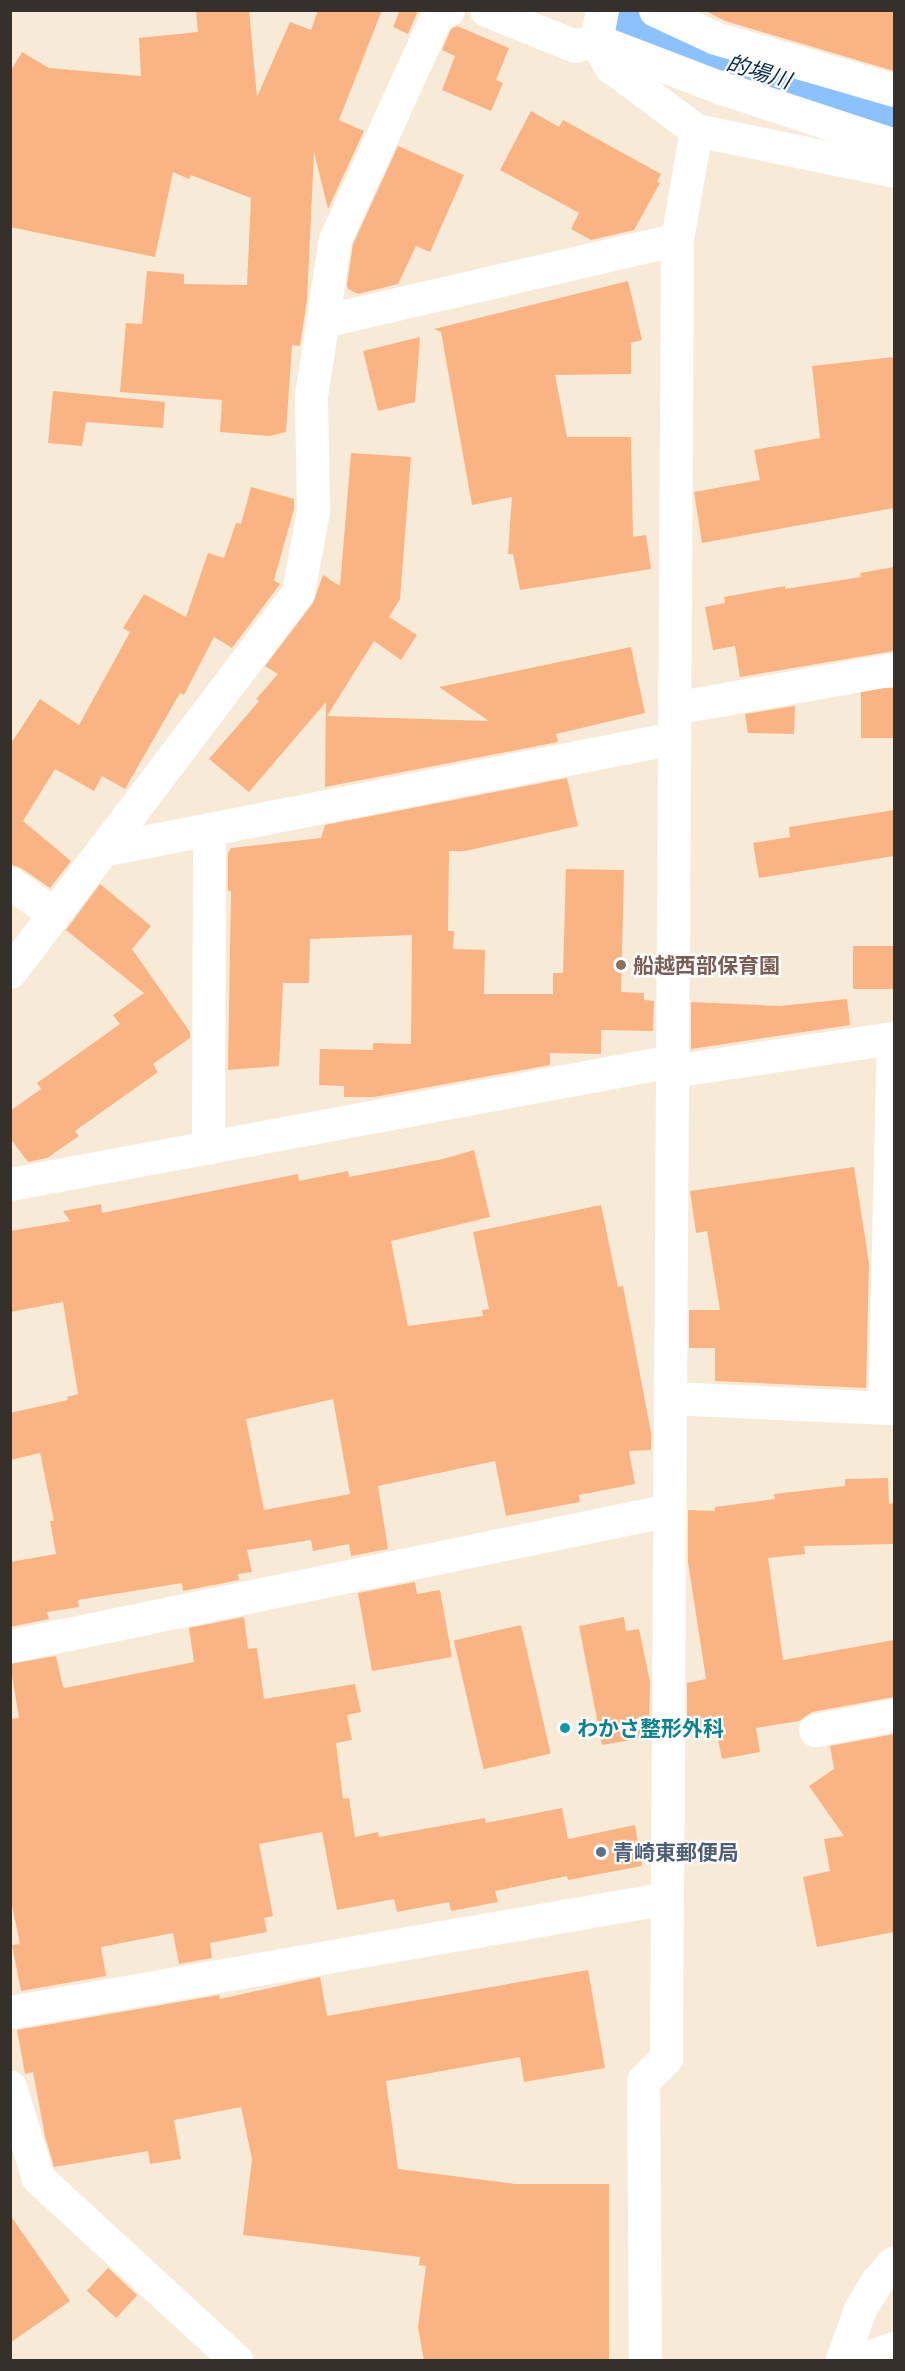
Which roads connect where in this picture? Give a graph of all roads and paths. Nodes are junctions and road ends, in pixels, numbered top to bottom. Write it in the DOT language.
graph roads {
  1 [pos="448,10"];
  2 [pos="486,10"];
  3 [pos="655,10"];
  4 [pos="599,26"];
  5 [pos="894,90"];
  6 [pos="696,130"];
  7 [pos="894,145"];
  8 [pos="894,171"];
  9 [pos="677,239"];
  10 [pos="323,321"];
  11 [pos="894,669"];
  12 [pos="674,723"];
  13 [pos="209,829"];
  14 [pos="102,850"];
  15 [pos="10,883"];
  16 [pos="54,914"];
  17 [pos="10,972"];
  18 [pos="894,1038"];
  19 [pos="672,1066"];
  20 [pos="208,1148"];
  21 [pos="10,1185"];
  22 [pos="670,1398"];
  23 [pos="889,1408"];
  24 [pos="669,1509"];
  25 [pos="10,1646"];
  26 [pos="894,1714"];
  27 [pos="815,1730"];
  28 [pos="667,1898"];
  29 [pos="10,2012"];
  30 [pos="10,2086"];
  31 [pos="894,2262"];
  32 [pos="236,2361"];
  33 [pos="645,2361"];
  34 [pos="842,2361"];
  1 -- 10 [label="street"];
  2 -- 4 [label="street"];
  3 -- 5 [label="street"];
  4 -- 6 [label="street"];
  4 -- 7 [label="street"];
  6 -- 8 [label="street"];
  6 -- 9 [label="street"];
  9 -- 10 [label="street"];
  9 -- 12 [label="street"];
  10 -- 14 [label="street"];
  11 -- 12 [label="street"];
  12 -- 13 [label="street"];
  12 -- 19 [label="street"];
  13 -- 14 [label="street"];
  13 -- 20 [label="street"];
  14 -- 16 [label="street"];
  15 -- 16 [label="street"];
  16 -- 17 [label="street"];
  18 -- 19 [label="street"];
  18 -- 23 [label="street"];
  19 -- 20 [label="street"];
  19 -- 22 [label="street"];
  20 -- 21 [label="street"];
  22 -- 23 [label="street"];
  22 -- 24 [label="street"];
  24 -- 25 [label="street"];
  24 -- 28 [label="street"];
  26 -- 27 [label="street"];
  28 -- 29 [label="street"];
  28 -- 33 [label="street"];
  30 -- 32 [label="street"];
  31 -- 34 [label="street"];
}
